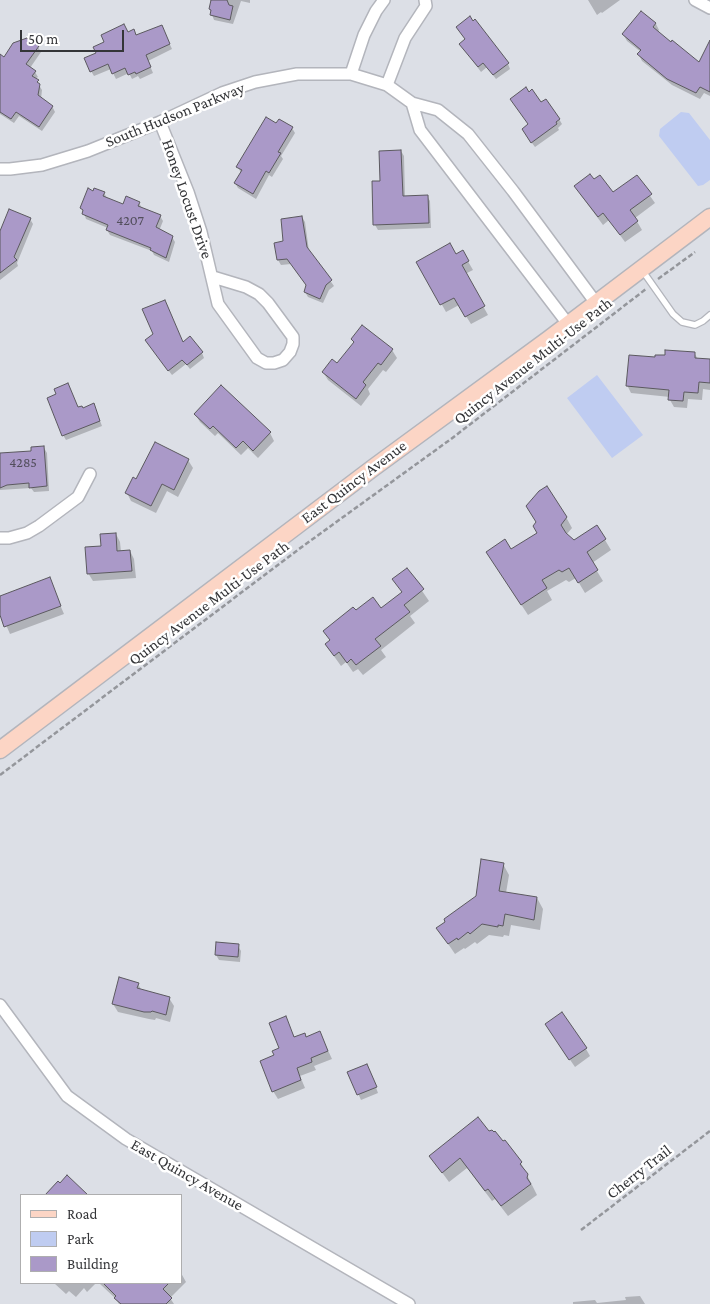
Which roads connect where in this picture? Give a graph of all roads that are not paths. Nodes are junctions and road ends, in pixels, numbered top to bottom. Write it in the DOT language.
graph roads {
  1 [pos="384,0"];
  2 [pos="425,0"];
  3 [pos="695,0"];
  4 [pos="710,8"];
  5 [pos="351,74"];
  6 [pos="387,85"];
  7 [pos="412,103"];
  8 [pos="160,122"];
  9 [pos="0,169"];
  10 [pos="708,221"];
  11 [pos="641,269"];
  12 [pos="213,277"];
  13 [pos="596,303"];
  14 [pos="710,315"];
  15 [pos="568,324"];
  16 [pos="90,474"];
  17 [pos="0,538"];
  18 [pos="0,750"];
  19 [pos="0,1005"];
  20 [pos="409,1304"];
  1 -- 5 [label="street"];
  2 -- 6 [label="street"];
  3 -- 4 [label="street"];
  5 -- 6 [label="street, South Hudson Parkway"];
  5 -- 8 [label="street, South Hudson Parkway"];
  6 -- 7 [label="street, South Hudson Parkway"];
  7 -- 13 [label="street, South Hudson Parkway"];
  7 -- 15 [label="street"];
  8 -- 9 [label="street, South Hudson Parkway"];
  8 -- 12 [label="street, Honey Locust Drive"];
  10 -- 11 [label="street, East Quincy Avenue"];
  11 -- 13 [label="street, East Quincy Avenue"];
  11 -- 14 [label="lane"];
  12 -- 12 [label="street, Honey Locust Drive"];
  13 -- 15 [label="street, East Quincy Avenue"];
  15 -- 18 [label="street, East Quincy Avenue"];
  16 -- 17 [label="street"];
  19 -- 20 [label="street, East Quincy Avenue"];
}
